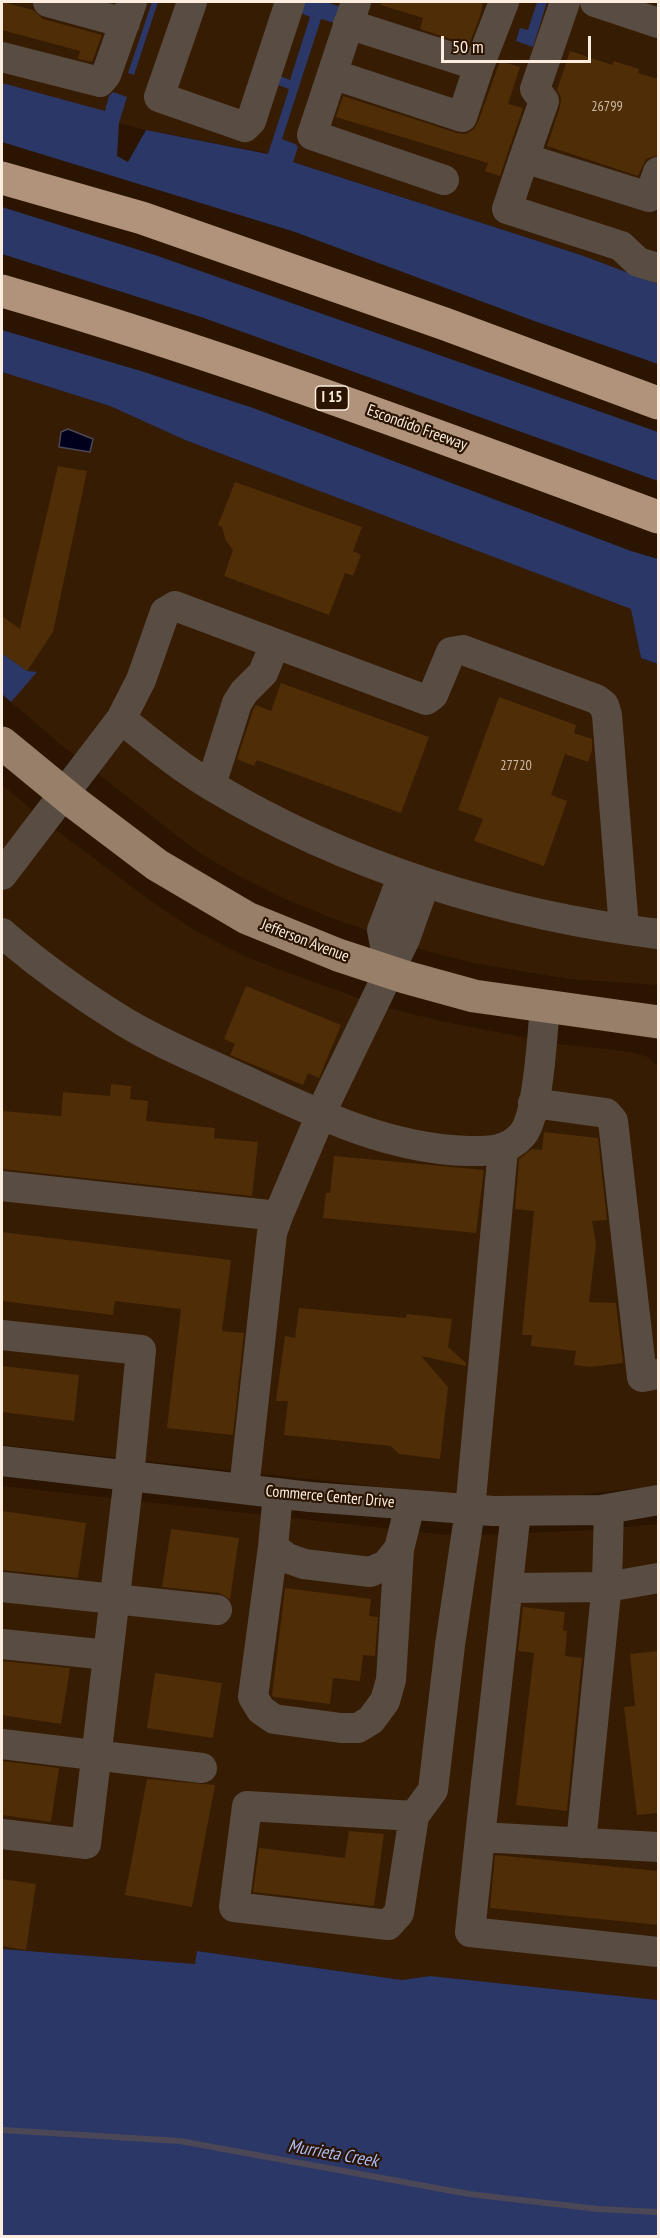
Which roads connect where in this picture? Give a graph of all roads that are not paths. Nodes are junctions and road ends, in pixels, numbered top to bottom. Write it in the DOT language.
graph roads {
  1 [pos="192,2"];
  2 [pos="290,2"];
  3 [pos="504,2"];
  4 [pos="565,2"];
  5 [pos="595,2"];
  6 [pos="59,3"];
  7 [pos="129,12"];
  8 [pos="352,13"];
  9 [pos="658,23"];
  10 [pos="2,57"];
  11 [pos="479,66"];
  12 [pos="332,74"];
  13 [pos="524,158"];
  14 [pos="658,172"];
  15 [pos="2,178"];
  16 [pos="444,180"];
  17 [pos="658,268"];
  18 [pos="2,291"];
  19 [pos="658,403"];
  20 [pos="658,517"];
  21 [pos="275,644"];
  22 [pos="121,719"];
  23 [pos="2,743"];
  24 [pos="211,785"];
  25 [pos="64,794"];
  26 [pos="2,875"];
  27 [pos="413,879"];
  28 [pos="624,929"];
  29 [pos="2,933"];
  30 [pos="658,934"];
  31 [pos="390,972"];
  32 [pos="545,1007"];
  33 [pos="658,1022"];
  34 [pos="533,1103"];
  35 [pos="321,1116"];
  36 [pos="502,1149"];
  37 [pos="2,1186"];
  38 [pos="278,1216"];
  39 [pos="2,1335"];
  40 [pos="658,1374"];
  41 [pos="2,1461"];
  42 [pos="129,1476"];
  43 [pos="244,1489"];
  44 [pos="278,1493"];
  45 [pos="658,1500"];
  46 [pos="410,1504"];
  47 [pos="609,1509"];
  48 [pos="470,1510"];
  49 [pos="516,1511"];
  50 [pos="273,1547"];
  51 [pos="399,1549"];
  52 [pos="658,1578"];
  53 [pos="2,1587"];
  54 [pos="607,1587"];
  55 [pos="508,1588"];
  56 [pos="114,1599"];
  57 [pos="217,1610"];
  58 [pos="2,1644"];
  59 [pos="108,1655"];
  60 [pos="2,1744"];
  61 [pos="96,1755"];
  62 [pos="202,1768"];
  63 [pos="414,1816"];
  64 [pos="2,1834"];
  65 [pos="480,1837"];
  66 [pos="581,1843"];
  67 [pos="658,1847"];
  68 [pos="658,1952"];
  1 -- 2 [label="street"];
  3 -- 11 [label="street"];
  4 -- 13 [label="street"];
  5 -- 9 [label="street"];
  6 -- 7 [label="street"];
  7 -- 10 [label="street"];
  8 -- 11 [label="street"];
  8 -- 12 [label="street"];
  11 -- 12 [label="street"];
  12 -- 16 [label="street"];
  13 -- 14 [label="street"];
  13 -- 17 [label="street"];
  15 -- 19 [label="highway"];
  18 -- 20 [label="highway, Escondido Freeway / I 15"];
  21 -- 22 [label="street"];
  21 -- 24 [label="street"];
  21 -- 28 [label="street"];
  22 -- 24 [label="street"];
  22 -- 25 [label="street"];
  23 -- 25 [label="main road, Jefferson Avenue"];
  24 -- 27 [label="street"];
  25 -- 26 [label="street"];
  25 -- 31 [label="main road, Jefferson Avenue"];
  27 -- 28 [label="street"];
  27 -- 31 [label="street"];
  28 -- 30 [label="street"];
  29 -- 35 [label="street"];
  31 -- 32 [label="main road, Jefferson Avenue"];
  31 -- 35 [label="street"];
  32 -- 33 [label="main road, Jefferson Avenue"];
  32 -- 34 [label="street"];
  34 -- 36 [label="street"];
  34 -- 40 [label="street"];
  35 -- 36 [label="street"];
  35 -- 38 [label="street"];
  36 -- 48 [label="street"];
  37 -- 38 [label="street"];
  38 -- 43 [label="street"];
  39 -- 42 [label="street"];
  41 -- 42 [label="street, Commerce Center Drive"];
  42 -- 43 [label="street, Commerce Center Drive"];
  42 -- 56 [label="street"];
  43 -- 44 [label="street, Commerce Center Drive"];
  44 -- 46 [label="street, Commerce Center Drive"];
  44 -- 50 [label="street"];
  45 -- 47 [label="street, Commerce Center Drive"];
  46 -- 48 [label="street, Commerce Center Drive"];
  46 -- 51 [label="street"];
  47 -- 49 [label="street, Commerce Center Drive"];
  47 -- 54 [label="street"];
  48 -- 49 [label="street, Commerce Center Drive"];
  48 -- 63 [label="street"];
  49 -- 55 [label="street"];
  50 -- 51 [label="street"];
  50 -- 51 [label="street"];
  52 -- 54 [label="street"];
  53 -- 56 [label="street"];
  54 -- 55 [label="street"];
  54 -- 66 [label="street"];
  55 -- 65 [label="street"];
  56 -- 57 [label="street"];
  56 -- 59 [label="street"];
  58 -- 59 [label="street"];
  59 -- 61 [label="street"];
  60 -- 61 [label="street"];
  61 -- 62 [label="street"];
  61 -- 64 [label="street"];
  63 -- 63 [label="street"];
  65 -- 66 [label="street"];
  65 -- 68 [label="street"];
  66 -- 67 [label="street"];
}
